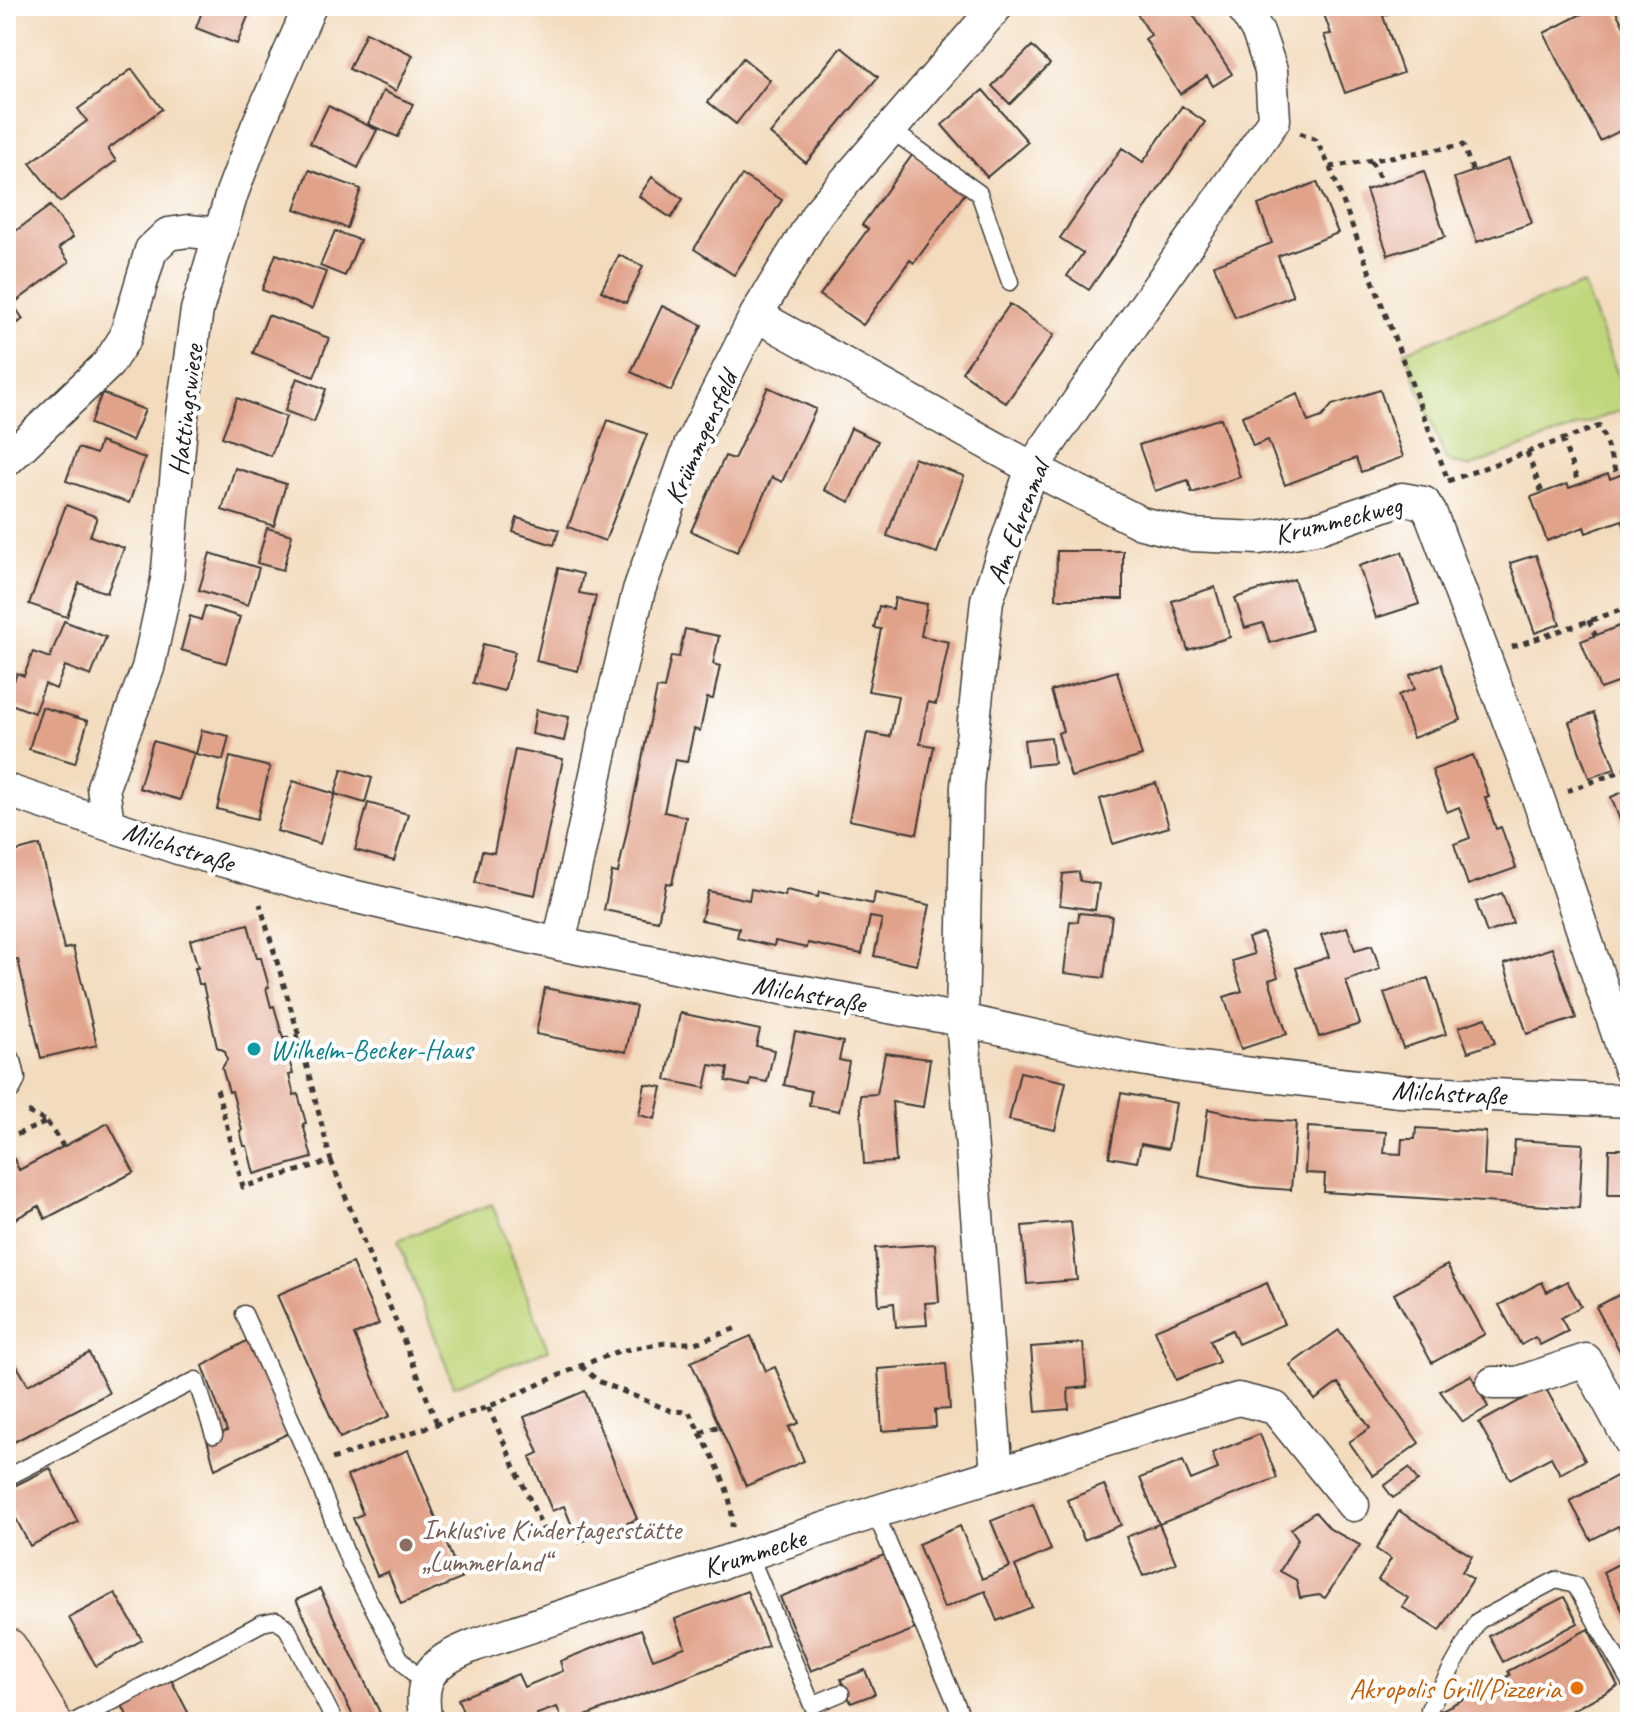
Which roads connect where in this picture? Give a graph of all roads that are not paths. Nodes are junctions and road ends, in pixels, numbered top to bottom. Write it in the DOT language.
graph roads {
  1 [pos="310,6"];
  2 [pos="997,6"];
  3 [pos="1242,6"];
  4 [pos="890,129"];
  5 [pos="219,234"];
  6 [pos="1010,282"];
  7 [pos="756,315"];
  8 [pos="6,461"];
  9 [pos="1032,468"];
  10 [pos="6,790"];
  11 [pos="108,824"];
  12 [pos="559,944"];
  13 [pos="962,1020"];
  14 [pos="6,1065"];
  15 [pos="1630,1070"];
  16 [pos="13,1096"];
  17 [pos="1630,1101"];
  18 [pos="244,1314"];
  19 [pos="1493,1383"];
  20 [pos="214,1435"];
  21 [pos="1630,1441"];
  22 [pos="997,1474"];
  23 [pos="6,1478"];
  24 [pos="1353,1505"];
  25 [pos="875,1512"];
  26 [pos="740,1557"];
  27 [pos="6,1650"];
  28 [pos="426,1679"];
  29 [pos="1630,1682"];
  30 [pos="841,1693"];
  31 [pos="1429,1709"];
  32 [pos="49,1722"];
  33 [pos="74,1722"];
  34 [pos="335,1722"];
  35 [pos="426,1722"];
  36 [pos="964,1722"];
  1 -- 5 [label="street, Hattingswiese"];
  2 -- 4 [label="street, Krümmgensfeld"];
  3 -- 9 [label="street, Am Ehrenmal"];
  4 -- 6 [label="lane"];
  4 -- 7 [label="street, Krümmgensfeld"];
  5 -- 8 [label="street"];
  5 -- 11 [label="street, Hattingswiese"];
  7 -- 9 [label="street, Krummeckweg"];
  7 -- 12 [label="street, Krümmgensfeld"];
  9 -- 13 [label="street, Am Ehrenmal"];
  9 -- 15 [label="street, Krummeckweg"];
  10 -- 11 [label="street, Milchstraße"];
  11 -- 12 [label="street, Milchstraße"];
  12 -- 13 [label="street, Milchstraße"];
  13 -- 17 [label="street, Milchstraße"];
  13 -- 22 [label="street"];
  14 -- 16 [label="street"];
  18 -- 28 [label="lane"];
  19 -- 21 [label="street"];
  20 -- 23 [label="lane"];
  22 -- 24 [label="street, Krummecke"];
  22 -- 25 [label="street, Krummecke"];
  25 -- 26 [label="street, Krummecke"];
  25 -- 36 [label="lane"];
  26 -- 28 [label="street, Krummecke"];
  26 -- 30 [label="lane"];
  27 -- 32 [label="main road"];
  28 -- 35 [label="street"];
  29 -- 31 [label="lane"];
  33 -- 34 [label="lane"];
}
